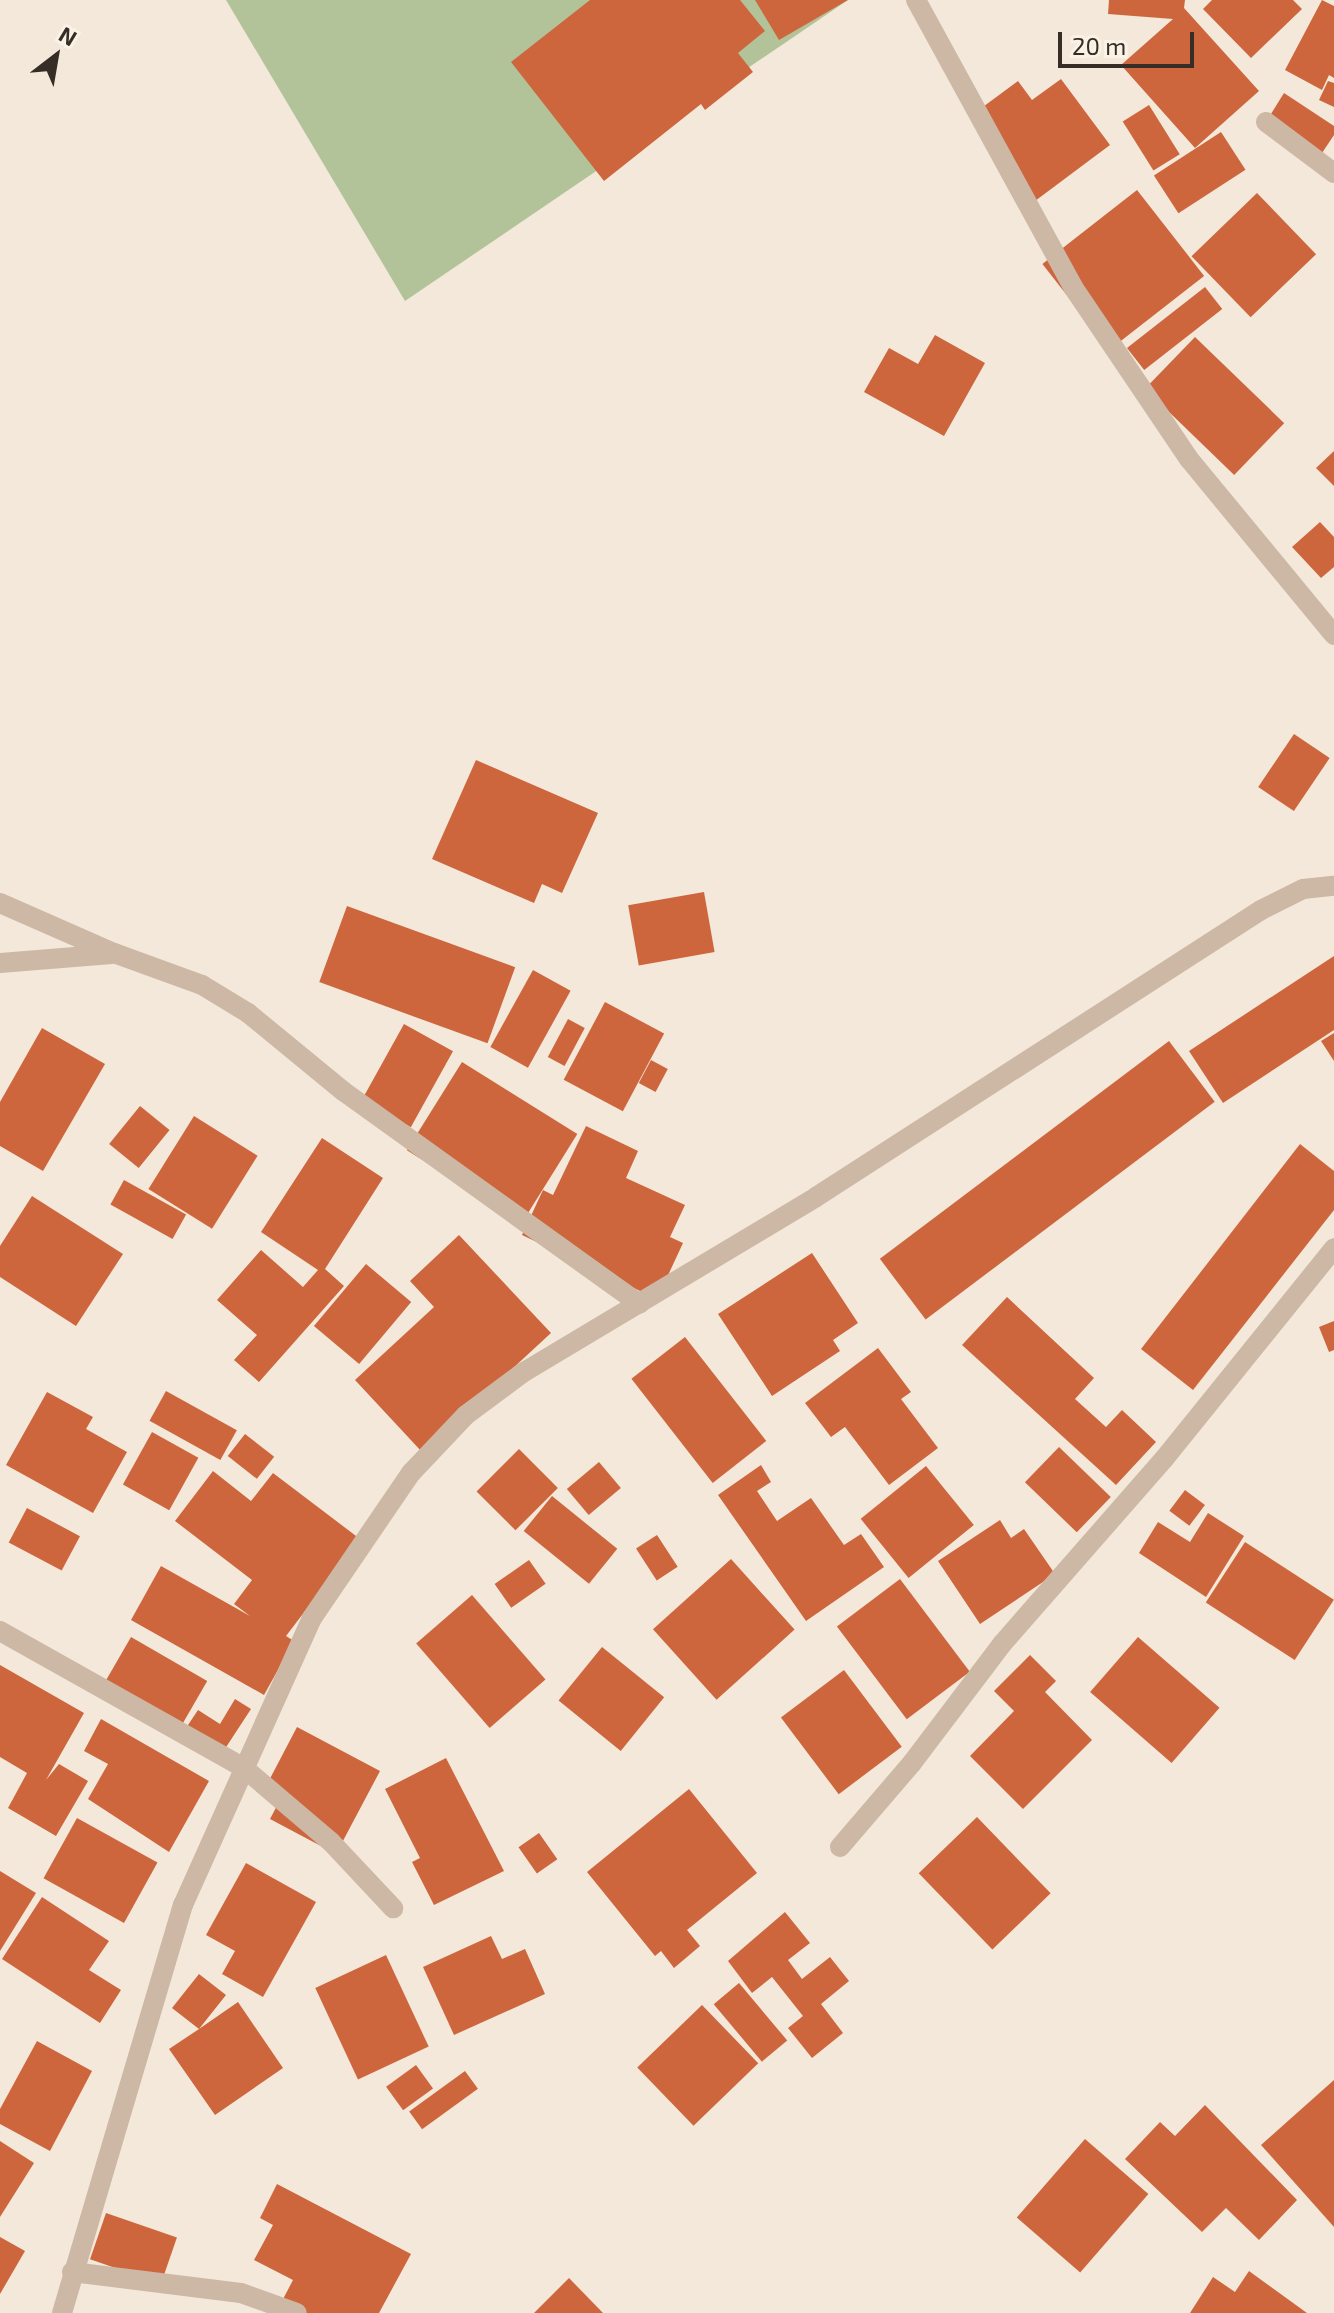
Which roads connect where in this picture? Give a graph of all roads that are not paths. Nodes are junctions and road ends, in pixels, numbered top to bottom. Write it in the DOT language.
graph roads {
  1 [pos="916,0"];
  2 [pos="1266,122"];
  3 [pos="1334,173"];
  4 [pos="1334,635"];
  5 [pos="1334,886"];
  6 [pos="0,903"];
  7 [pos="114,953"];
  8 [pos="0,963"];
  9 [pos="1334,1248"];
  10 [pos="639,1304"];
  11 [pos="0,1631"];
  12 [pos="244,1768"];
  13 [pos="840,1847"];
  14 [pos="393,1908"];
  15 [pos="72,2272"];
  16 [pos="62,2313"];
  17 [pos="297,2313"];
  1 -- 4 [label="street"];
  2 -- 3 [label="street"];
  5 -- 10 [label="street"];
  6 -- 7 [label="street"];
  7 -- 8 [label="street"];
  7 -- 10 [label="street"];
  9 -- 13 [label="street"];
  10 -- 12 [label="street"];
  11 -- 12 [label="street"];
  12 -- 14 [label="street"];
  12 -- 15 [label="street"];
  15 -- 16 [label="street"];
  15 -- 17 [label="street"];
}
